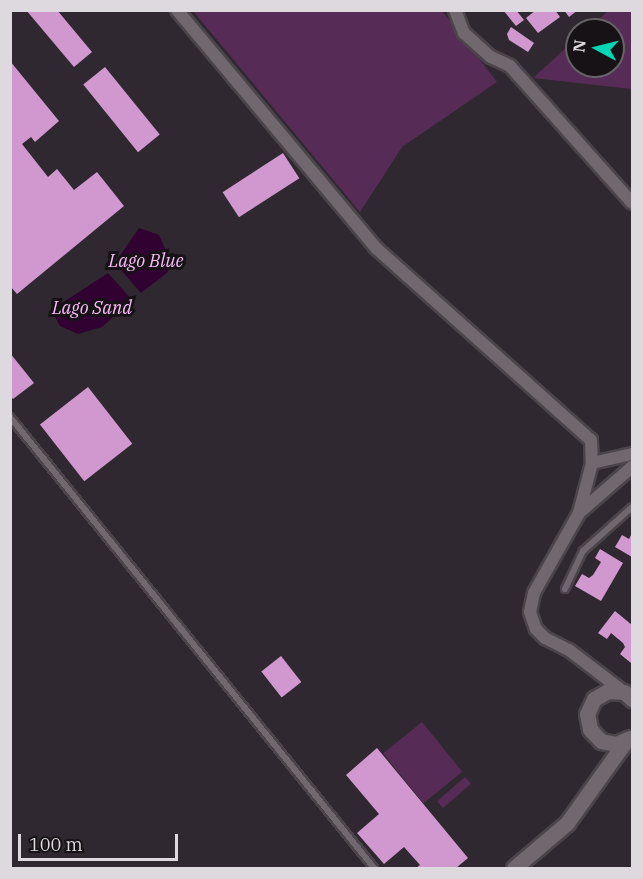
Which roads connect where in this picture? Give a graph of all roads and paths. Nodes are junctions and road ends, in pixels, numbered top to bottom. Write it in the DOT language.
graph roads {
  1 [pos="177,10"];
  2 [pos="455,10"];
  3 [pos="633,203"];
  4 [pos="10,417"];
  5 [pos="633,454"];
  6 [pos="592,463"];
  7 [pos="633,467"];
  8 [pos="633,507"];
  9 [pos="579,513"];
  10 [pos="565,589"];
  11 [pos="595,670"];
  12 [pos="600,694"];
  13 [pos="628,695"];
  14 [pos="631,738"];
  15 [pos="601,741"];
  16 [pos="605,772"];
  17 [pos="374,868"];
  18 [pos="514,868"];
  1 -- 6 [label="street"];
  2 -- 3 [label="street"];
  4 -- 17 [label="lane"];
  5 -- 6 [label="street"];
  6 -- 9 [label="street"];
  7 -- 9 [label="street"];
  8 -- 10 [label="lane"];
  9 -- 11 [label="street"];
  11 -- 12 [label="street"];
  11 -- 13 [label="street"];
  12 -- 13 [label="street"];
  12 -- 15 [label="street"];
  14 -- 15 [label="street"];
  14 -- 16 [label="street"];
  15 -- 16 [label="street"];
  16 -- 18 [label="street"];
}
